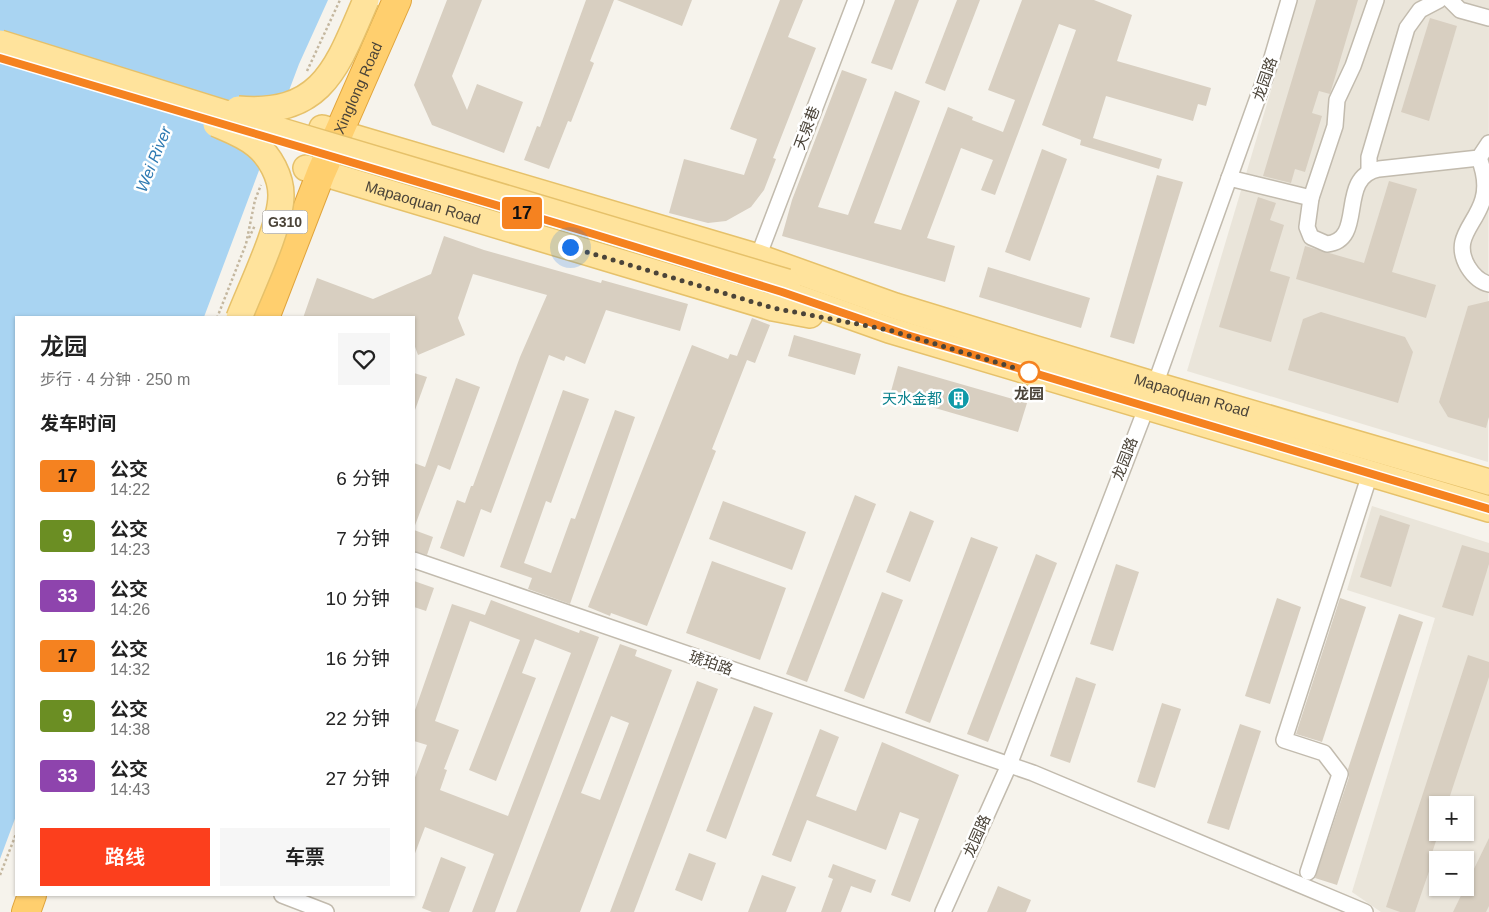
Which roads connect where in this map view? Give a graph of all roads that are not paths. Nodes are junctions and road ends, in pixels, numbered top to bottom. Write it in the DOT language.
graph roads {
  1 [pos="366,0"];
  2 [pos="380,0"];
  3 [pos="397,0"];
  4 [pos="856,0"];
  5 [pos="1289,0"];
  6 [pos="1376,0"];
  7 [pos="1439,0"];
  8 [pos="1450,0"];
  9 [pos="1489,18"];
  10 [pos="0,43"];
  11 [pos="0,58"];
  12 [pos="203,112"];
  13 [pos="330,130"];
  14 [pos="1489,143"];
  15 [pos="1479,158"];
  16 [pos="314,170"];
  17 [pos="1368,172"];
  18 [pos="1230,178"];
  19 [pos="1311,198"];
  20 [pos="758,257"];
  21 [pos="1489,284"];
  22 [pos="240,316"];
  23 [pos="250,316"];
  24 [pos="266,316"];
  25 [pos="892,318"];
  26 [pos="1149,396"];
  27 [pos="1370,474"];
  28 [pos="1489,482"];
  29 [pos="1489,509"];
  30 [pos="415,560"];
  31 [pos="1010,765"];
  32 [pos="1308,872"];
  33 [pos="32,896"];
  34 [pos="46,896"];
  35 [pos="285,896"];
  36 [pos="26,912"];
  37 [pos="40,912"];
  38 [pos="326,912"];
  39 [pos="943,912"];
  40 [pos="1365,912"];
  1 -- 12 [label="main road, bridge"];
  2 -- 13 [label="highway, Xinglong Road"];
  3 -- 13 [label="highway, Xinglong Road"];
  4 -- 20 [label="street, 天泉巷"];
  5 -- 18 [label="street, 龙园路"];
  6 -- 19 [label="street"];
  7 -- 17 [label="street"];
  8 -- 9 [label="street"];
  10 -- 12 [label="main road, bridge"];
  11 -- 12 [label="main road"];
  12 -- 22 [label="main road, bridge"];
  12 -- 25 [label="main road, Mapaoquan Road, bridge"];
  13 -- 16 [label="highway, Xinglong Road"];
  13 -- 20 [label="main road, Mapaoquan Road"];
  14 -- 15 [label="street"];
  15 -- 17 [label="street"];
  15 -- 21 [label="street"];
  16 -- 23 [label="highway, Xinglong Road / G310"];
  16 -- 24 [label="highway, Xinglong Road"];
  16 -- 25 [label="main road, Mapaoquan Road"];
  17 -- 19 [label="street"];
  18 -- 19 [label="street"];
  18 -- 26 [label="street, 龙园路"];
  20 -- 25 [label="main road, Mapaoquan Road"];
  25 -- 26 [label="main road, Mapaoquan Road"];
  26 -- 27 [label="main road, Mapaoquan Road"];
  26 -- 28 [label="main road, Mapaoquan Road"];
  26 -- 31 [label="street, 龙园路"];
  27 -- 29 [label="main road, Mapaoquan Road"];
  27 -- 32 [label="street"];
  30 -- 31 [label="street, 琥珀路"];
  31 -- 39 [label="street, 龙园路"];
  31 -- 40 [label="street, 琥珀路"];
  33 -- 36 [label="highway"];
  34 -- 37 [label="highway"];
  35 -- 38 [label="street"];
}
